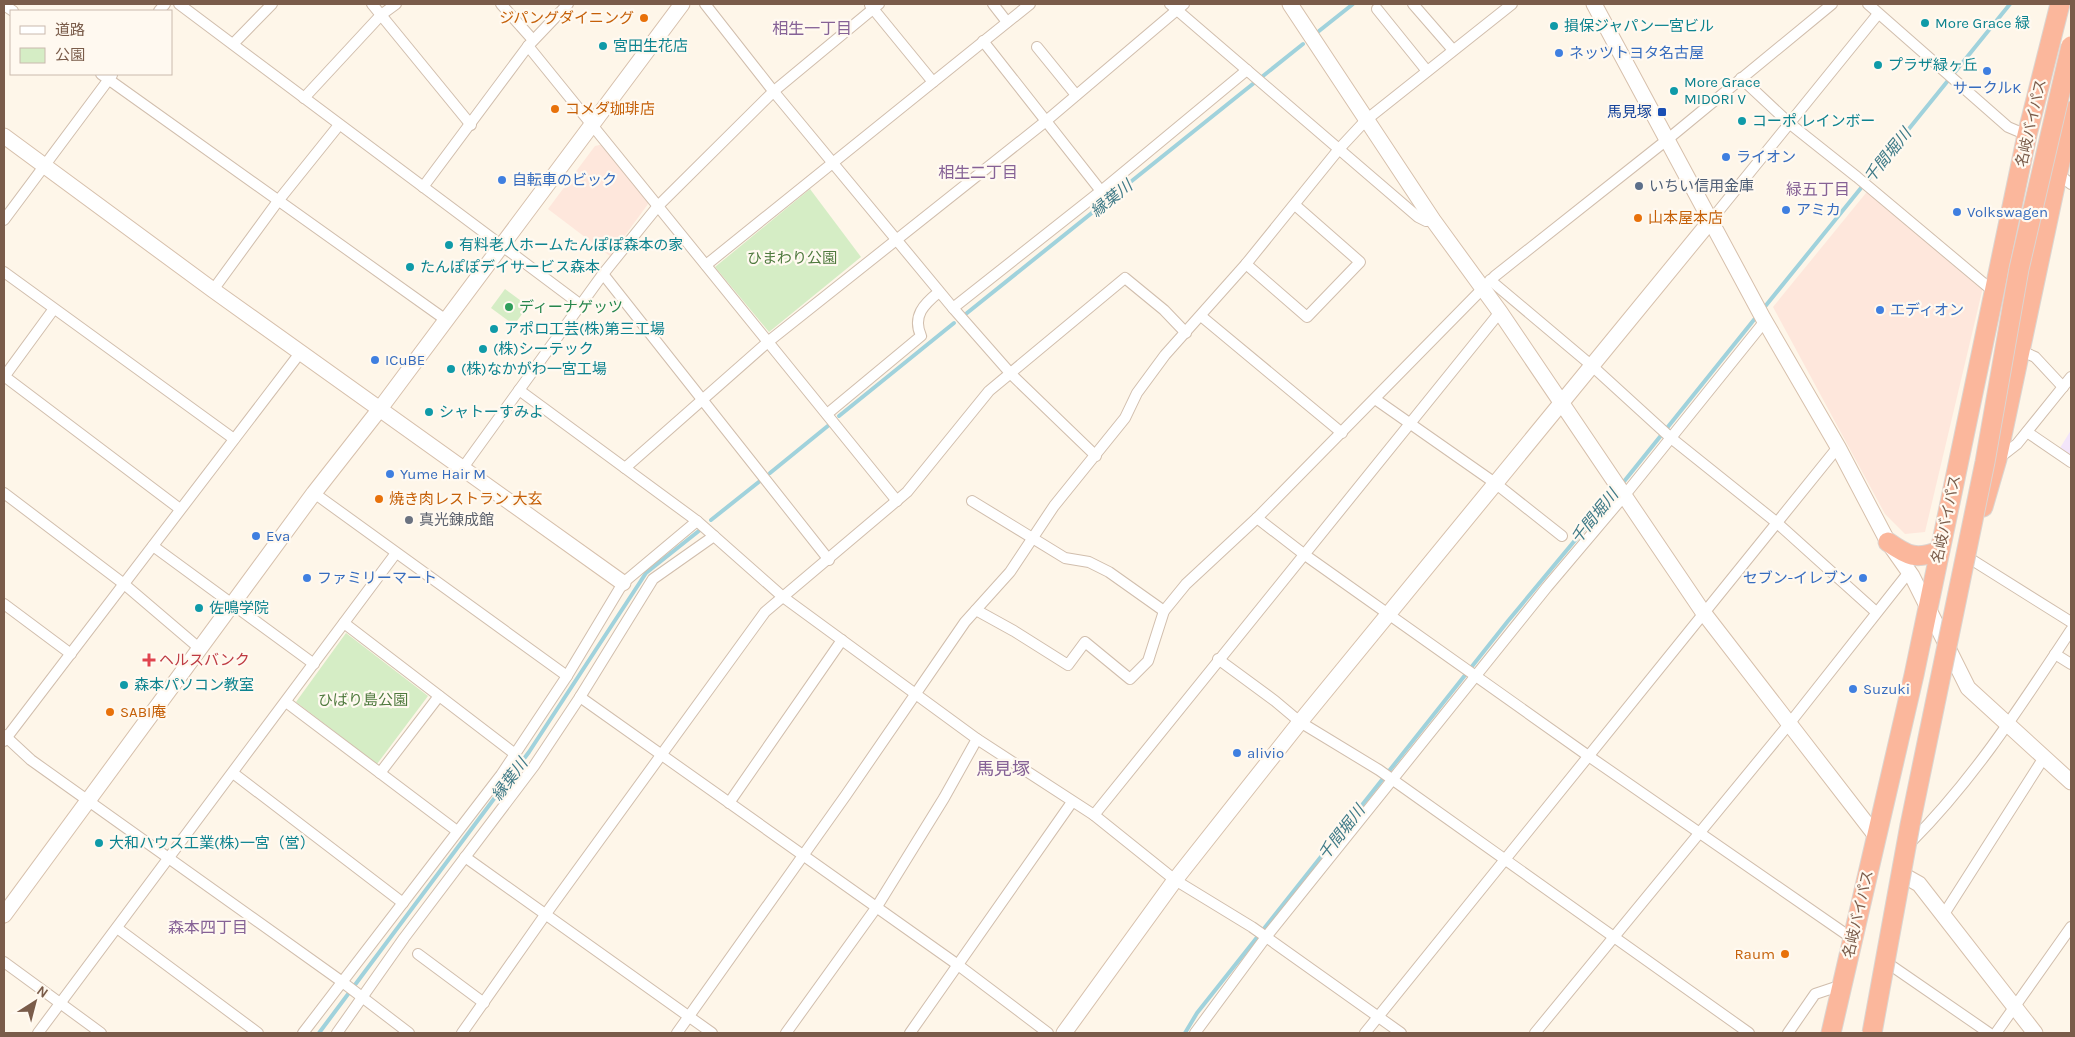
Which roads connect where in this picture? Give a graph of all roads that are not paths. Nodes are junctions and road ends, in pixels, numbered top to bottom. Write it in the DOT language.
graph roads {
  1 [pos="179,4"];
  2 [pos="272,4"];
  3 [pos="372,4"];
  4 [pos="396,4"];
  5 [pos="501,4"];
  6 [pos="568,4"];
  7 [pos="682,4"];
  8 [pos="705,4"];
  9 [pos="993,4"];
  10 [pos="1030,4"];
  11 [pos="1290,4"];
  12 [pos="1413,4"];
  13 [pos="1512,4"];
  14 [pos="1594,4"];
  15 [pos="1832,4"];
  16 [pos="1868,4"];
  17 [pos="2060,4"];
  18 [pos="873,5"];
  19 [pos="1177,6"];
  20 [pos="1377,9"];
  21 [pos="1878,14"];
  22 [pos="381,15"];
  23 [pos="1007,22"];
  24 [pos="983,41"];
  25 [pos="531,43"];
  26 [pos="233,44"];
  27 [pos="2071,46"];
  28 [pos="1037,47"];
  29 [pos="1453,50"];
  30 [pos="1247,70"];
  31 [pos="1427,71"];
  32 [pos="108,76"];
  33 [pos="1741,78"];
  34 [pos="933,82"];
  35 [pos="774,92"];
  36 [pos="1076,95"];
  37 [pos="304,98"];
  38 [pos="2071,110"];
  39 [pos="1366,120"];
  40 [pos="1046,121"];
  41 [pos="1789,123"];
  42 [pos="338,125"];
  43 [pos="471,125"];
  44 [pos="592,125"];
  45 [pos="4,136"];
  46 [pos="2027,136"];
  47 [pos="1668,139"];
  48 [pos="1339,149"];
  49 [pos="834,162"];
  50 [pos="45,165"];
  51 [pos="2064,178"];
  52 [pos="423,187"];
  53 [pos="1101,191"];
  54 [pos="278,201"];
  55 [pos="1294,205"];
  56 [pos="658,206"];
  57 [pos="4,220"];
  58 [pos="1434,220"];
  59 [pos="1712,220"];
  60 [pos="896,240"];
  61 [pos="502,245"];
  62 [pos="1246,264"];
  63 [pos="706,265"];
  64 [pos="4,272"];
  65 [pos="603,274"];
  66 [pos="1486,284"];
  67 [pos="213,290"];
  68 [pos="939,292"];
  69 [pos="1994,292"];
  70 [pos="581,305"];
  71 [pos="953,308"];
  72 [pos="53,310"];
  73 [pos="1500,312"];
  74 [pos="1762,315"];
  75 [pos="1201,316"];
  76 [pos="446,320"];
  77 [pos="1186,333"];
  78 [pos="768,341"];
  79 [pos="2019,350"];
  80 [pos="300,353"];
  81 [pos="1591,365"];
  82 [pos="1011,374"];
  83 [pos="4,377"];
  84 [pos="2071,377"];
  85 [pos="2063,387"];
  86 [pos="519,390"];
  87 [pos="1375,399"];
  88 [pos="704,400"];
  89 [pos="1561,402"];
  90 [pos="379,410"];
  91 [pos="827,414"];
  92 [pos="1410,425"];
  93 [pos="2027,432"];
  94 [pos="1342,433"];
  95 [pos="1666,434"];
  96 [pos="234,439"];
  97 [pos="1838,447"];
  98 [pos="1096,456"];
  99 [pos="1997,459"];
  100 [pos="2071,462"];
  101 [pos="625,468"];
  102 [pos="462,469"];
  103 [pos="1494,484"];
  104 [pos="1620,491"];
  105 [pos="4,493"];
  106 [pos="314,493"];
  107 [pos="897,501"];
  108 [pos="972,501"];
  109 [pos="180,509"];
  110 [pos="1257,518"];
  111 [pos="697,521"];
  112 [pos="1776,522"];
  113 [pos="714,536"];
  114 [pos="1562,536"];
  115 [pos="1032,539"];
  116 [pos="1888,542"];
  117 [pos="153,546"];
  118 [pos="1939,551"];
  119 [pos="396,553"];
  120 [pos="1305,555"];
  121 [pos="1969,558"];
  122 [pos="829,560"];
  123 [pos="1910,572"];
  124 [pos="623,582"];
  125 [pos="124,584"];
  126 [pos="783,597"];
  127 [pos="4,604"];
  128 [pos="232,605"];
  129 [pos="1927,608"];
  130 [pos="976,610"];
  131 [pos="1164,611"];
  132 [pos="1703,612"];
  133 [pos="1876,612"];
  134 [pos="1388,613"];
  135 [pos="2071,622"];
  136 [pos="344,623"];
  137 [pos="2071,630"];
  138 [pos="842,640"];
  139 [pos="200,648"];
  140 [pos="71,654"];
  141 [pos="1950,654"];
  142 [pos="2055,654"];
  143 [pos="1218,659"];
  144 [pos="314,664"];
  145 [pos="2071,664"];
  146 [pos="1475,674"];
  147 [pos="567,676"];
  148 [pos="916,692"];
  149 [pos="439,696"];
  150 [pos="580,697"];
  151 [pos="286,702"];
  152 [pos="1300,722"];
  153 [pos="1789,724"];
  154 [pos="2008,725"];
  155 [pos="5,738"];
  156 [pos="977,739"];
  157 [pos="515,754"];
  158 [pos="1587,755"];
  159 [pos="660,756"];
  160 [pos="2043,759"];
  161 [pos="234,772"];
  162 [pos="380,773"];
  163 [pos="1391,779"];
  164 [pos="2071,782"];
  165 [pos="88,801"];
  166 [pos="1072,802"];
  167 [pos="729,803"];
  168 [pos="1094,815"];
  169 [pos="458,831"];
  170 [pos="1700,834"];
  171 [pos="1876,836"];
  172 [pos="1910,842"];
  173 [pos="804,856"];
  174 [pos="465,857"];
  175 [pos="169,860"];
  176 [pos="1503,860"];
  177 [pos="1903,875"];
  178 [pos="1175,880"];
  179 [pos="403,903"];
  180 [pos="876,908"];
  181 [pos="1944,914"];
  182 [pos="4,915"];
  183 [pos="545,915"];
  184 [pos="2071,927"];
  185 [pos="117,928"];
  186 [pos="1264,936"];
  187 [pos="1614,938"];
  188 [pos="1852,939"];
  189 [pos="418,954"];
  190 [pos="4,962"];
  191 [pos="1886,962"];
  192 [pos="958,965"];
  193 [pos="343,983"];
  194 [pos="1842,985"];
  195 [pos="361,996"];
  196 [pos="484,1002"];
  197 [pos="60,1004"];
  198 [pos="2014,1007"];
  199 [pos="689,1016"];
  200 [pos="1377,1016"];
  201 [pos="38,1033"];
  202 [pos="101,1033"];
  203 [pos="258,1033"];
  204 [pos="303,1033"];
  205 [pos="337,1033"];
  206 [pos="409,1033"];
  207 [pos="462,1033"];
  208 [pos="676,1033"];
  209 [pos="712,1033"];
  210 [pos="786,1033"];
  211 [pos="910,1033"];
  212 [pos="1048,1033"];
  213 [pos="1064,1033"];
  214 [pos="1195,1033"];
  215 [pos="1364,1033"];
  216 [pos="1401,1033"];
  217 [pos="1535,1033"];
  218 [pos="1749,1033"];
  219 [pos="1788,1033"];
  220 [pos="1832,1033"];
  221 [pos="1871,1033"];
  222 [pos="1989,1033"];
  223 [pos="1996,1033"];
  224 [pos="2035,1033"];
  1 -- 26 [label="street"];
  2 -- 26 [label="street"];
  3 -- 22 [label="street"];
  4 -- 22 [label="street"];
  5 -- 25 [label="street"];
  6 -- 25 [label="street"];
  7 -- 44 [label="street"];
  8 -- 35 [label="street"];
  9 -- 23 [label="street"];
  10 -- 23 [label="street"];
  11 -- 39 [label="street"];
  12 -- 29 [label="street"];
  13 -- 29 [label="street"];
  14 -- 47 [label="street"];
  15 -- 33 [label="street"];
  16 -- 21 [label="street"];
  17 -- 46 [label="highway, 名岐バイパス"];
  18 -- 34 [label="street"];
  18 -- 35 [label="street"];
  19 -- 30 [label="street"];
  19 -- 36 [label="street"];
  20 -- 31 [label="street"];
  21 -- 41 [label="street"];
  21 -- 46 [label="street"];
  22 -- 37 [label="street"];
  22 -- 43 [label="street"];
  23 -- 24 [label="street"];
  24 -- 34 [label="street"];
  24 -- 40 [label="street"];
  25 -- 43 [label="street"];
  25 -- 44 [label="street"];
  26 -- 37 [label="street"];
  27 -- 221 [label="highway, bridge"];
  28 -- 36 [label="street"];
  29 -- 31 [label="street"];
  30 -- 48 [label="street"];
  30 -- 53 [label="street"];
  31 -- 39 [label="street"];
  32 -- 50 [label="street"];
  32 -- 54 [label="street"];
  33 -- 41 [label="street"];
  33 -- 47 [label="street"];
  34 -- 49 [label="street"];
  35 -- 49 [label="street"];
  35 -- 56 [label="street"];
  36 -- 40 [label="street"];
  37 -- 42 [label="street"];
  38 -- 51 [label="highway, 名岐バイパス"];
  39 -- 48 [label="street"];
  39 -- 58 [label="street"];
  40 -- 53 [label="street"];
  40 -- 60 [label="street"];
  41 -- 59 [label="street"];
  41 -- 69 [label="street"];
  42 -- 52 [label="street"];
  42 -- 54 [label="street"];
  43 -- 52 [label="street"];
  44 -- 56 [label="street"];
  44 -- 61 [label="street"];
  45 -- 50 [label="street"];
  46 -- 69 [label="highway, 名岐バイパス"];
  47 -- 59 [label="street"];
  47 -- 66 [label="street"];
  48 -- 55 [label="street"];
  48 -- 58 [label="street"];
  49 -- 60 [label="street"];
  49 -- 63 [label="street"];
  50 -- 57 [label="street"];
  50 -- 67 [label="street"];
  51 -- 79 [label="highway, 名岐バイパス"];
  52 -- 61 [label="street"];
  53 -- 71 [label="street"];
  54 -- 67 [label="street"];
  54 -- 76 [label="street"];
  55 -- 62 [label="street"];
  55 -- 62 [label="street"];
  56 -- 63 [label="street"];
  56 -- 65 [label="street"];
  58 -- 66 [label="street"];
  59 -- 74 [label="street"];
  59 -- 81 [label="street"];
  60 -- 68 [label="street"];
  60 -- 78 [label="street"];
  61 -- 70 [label="street"];
  61 -- 76 [label="street"];
  62 -- 75 [label="street"];
  63 -- 78 [label="street"];
  64 -- 72 [label="street"];
  65 -- 70 [label="street"];
  65 -- 88 [label="street"];
  66 -- 73 [label="street"];
  66 -- 81 [label="street"];
  66 -- 87 [label="street"];
  67 -- 80 [label="street"];
  68 -- 71 [label="street"];
  68 -- 91 [label="street"];
  69 -- 118 [label="highway, 名岐バイパス"];
  70 -- 86 [label="street"];
  71 -- 82 [label="street"];
  72 -- 83 [label="street"];
  72 -- 96 [label="street"];
  73 -- 89 [label="street"];
  73 -- 92 [label="street"];
  74 -- 95 [label="street"];
  74 -- 97 [label="street"];
  75 -- 77 [label="street"];
  75 -- 94 [label="street"];
  76 -- 90 [label="street"];
  77 -- 82 [label="street"];
  77 -- 98 [label="street"];
  78 -- 88 [label="street"];
  78 -- 91 [label="street"];
  79 -- 85 [label="street"];
  79 -- 99 [label="highway, 名岐バイパス"];
  80 -- 90 [label="street"];
  80 -- 96 [label="street"];
  81 -- 89 [label="street"];
  81 -- 95 [label="street"];
  82 -- 98 [label="street"];
  82 -- 107 [label="street"];
  83 -- 109 [label="street"];
  84 -- 85 [label="street"];
  85 -- 93 [label="street"];
  86 -- 101 [label="street"];
  86 -- 102 [label="street"];
  87 -- 92 [label="street"];
  87 -- 94 [label="street"];
  88 -- 101 [label="street"];
  88 -- 122 [label="street"];
  89 -- 103 [label="street"];
  89 -- 104 [label="street"];
  90 -- 102 [label="street"];
  90 -- 106 [label="street"];
  91 -- 107 [label="street"];
  92 -- 103 [label="street"];
  92 -- 120 [label="street"];
  93 -- 99 [label="street"];
  93 -- 100 [label="street"];
  94 -- 110 [label="street"];
  95 -- 104 [label="street"];
  95 -- 112 [label="street"];
  96 -- 109 [label="street"];
  97 -- 112 [label="street"];
  97 -- 116 [label="street"];
  98 -- 115 [label="street"];
  99 -- 121 [label="highway, 名岐バイパス"];
  101 -- 111 [label="street"];
  102 -- 124 [label="street"];
  103 -- 114 [label="street"];
  103 -- 134 [label="street"];
  104 -- 132 [label="street"];
  104 -- 146 [label="street"];
  105 -- 125 [label="street"];
  106 -- 119 [label="street"];
  106 -- 128 [label="street"];
  107 -- 122 [label="street"];
  108 -- 115 [label="street"];
  109 -- 117 [label="street"];
  110 -- 120 [label="street"];
  110 -- 131 [label="street"];
  111 -- 113 [label="street"];
  111 -- 124 [label="street"];
  112 -- 132 [label="street"];
  112 -- 133 [label="street"];
  113 -- 126 [label="street"];
  113 -- 150 [label="street"];
  115 -- 130 [label="street"];
  115 -- 131 [label="street"];
  116 -- 118 [label="highway"];
  116 -- 123 [label="street"];
  117 -- 125 [label="street"];
  117 -- 128 [label="street"];
  118 -- 129 [label="highway, 名岐バイパス"];
  119 -- 136 [label="street"];
  119 -- 147 [label="street"];
  120 -- 134 [label="street"];
  120 -- 143 [label="street"];
  121 -- 135 [label="street"];
  121 -- 141 [label="highway, 名岐バイパス"];
  122 -- 126 [label="street"];
  123 -- 129 [label="street"];
  123 -- 133 [label="street"];
  124 -- 147 [label="street"];
  125 -- 139 [label="street"];
  125 -- 140 [label="street"];
  126 -- 138 [label="street"];
  126 -- 159 [label="street"];
  127 -- 140 [label="street"];
  128 -- 139 [label="street"];
  128 -- 144 [label="street"];
  129 -- 141 [label="street"];
  129 -- 171 [label="highway, 名岐バイパス"];
  130 -- 131 [label="street"];
  130 -- 148 [label="street"];
  132 -- 153 [label="street"];
  132 -- 158 [label="street"];
  133 -- 153 [label="street"];
  134 -- 146 [label="street"];
  134 -- 152 [label="street"];
  136 -- 144 [label="street"];
  136 -- 149 [label="street"];
  137 -- 142 [label="street"];
  138 -- 148 [label="street"];
  138 -- 167 [label="street"];
  139 -- 165 [label="street"];
  140 -- 155 [label="street"];
  141 -- 154 [label="street"];
  141 -- 172 [label="highway, 名岐バイパス"];
  142 -- 145 [label="street"];
  142 -- 154 [label="street"];
  143 -- 152 [label="street"];
  143 -- 168 [label="street"];
  144 -- 151 [label="street"];
  146 -- 158 [label="street"];
  146 -- 163 [label="street"];
  147 -- 157 [label="street"];
  148 -- 156 [label="street"];
  148 -- 173 [label="street"];
  149 -- 157 [label="street"];
  149 -- 162 [label="street"];
  150 -- 159 [label="street"];
  150 -- 174 [label="street"];
  151 -- 161 [label="street"];
  151 -- 162 [label="street"];
  152 -- 163 [label="street"];
  152 -- 178 [label="street"];
  153 -- 170 [label="street"];
  153 -- 171 [label="street"];
  154 -- 160 [label="street"];
  154 -- 172 [label="street"];
  155 -- 165 [label="street"];
  156 -- 166 [label="street"];
  156 -- 180 [label="street"];
  157 -- 169 [label="street"];
  158 -- 170 [label="street"];
  158 -- 176 [label="street"];
  159 -- 167 [label="street"];
  159 -- 183 [label="street"];
  160 -- 164 [label="street"];
  160 -- 181 [label="street"];
  161 -- 175 [label="street"];
  161 -- 179 [label="street"];
  162 -- 169 [label="street"];
  163 -- 176 [label="street"];
  163 -- 186 [label="street"];
  165 -- 175 [label="street"];
  165 -- 182 [label="street"];
  166 -- 168 [label="street"];
  166 -- 192 [label="street"];
  167 -- 173 [label="street"];
  168 -- 178 [label="street"];
  169 -- 179 [label="street"];
  170 -- 187 [label="street"];
  170 -- 188 [label="street"];
  171 -- 188 [label="highway, 名岐バイパス"];
  172 -- 177 [label="highway, 名岐バイパス"];
  173 -- 180 [label="street"];
  173 -- 199 [label="street"];
  174 -- 183 [label="street"];
  174 -- 195 [label="street"];
  175 -- 185 [label="street"];
  175 -- 193 [label="street"];
  176 -- 187 [label="street"];
  176 -- 200 [label="street"];
  177 -- 181 [label="street"];
  177 -- 191 [label="highway, 名岐バイパス"];
  178 -- 186 [label="street"];
  178 -- 213 [label="street"];
  179 -- 193 [label="street"];
  180 -- 192 [label="street"];
  180 -- 210 [label="street"];
  181 -- 198 [label="street"];
  183 -- 196 [label="street"];
  183 -- 199 [label="street"];
  184 -- 198 [label="street"];
  185 -- 197 [label="street"];
  185 -- 203 [label="street"];
  186 -- 200 [label="street"];
  186 -- 214 [label="street"];
  187 -- 217 [label="street"];
  187 -- 218 [label="street"];
  188 -- 194 [label="highway, 名岐バイパス"];
  189 -- 196 [label="street"];
  190 -- 197 [label="street"];
  191 -- 221 [label="highway, 名岐バイパス"];
  191 -- 222 [label="street"];
  192 -- 211 [label="street"];
  192 -- 212 [label="street"];
  193 -- 195 [label="street"];
  193 -- 204 [label="street"];
  194 -- 219 [label="street"];
  194 -- 220 [label="highway, 名岐バイパス"];
  195 -- 205 [label="street"];
  195 -- 206 [label="street"];
  196 -- 207 [label="street"];
  197 -- 201 [label="street"];
  197 -- 202 [label="street"];
  198 -- 223 [label="street"];
  198 -- 224 [label="street"];
  199 -- 208 [label="street"];
  199 -- 209 [label="street"];
  200 -- 215 [label="street"];
  200 -- 216 [label="street"];
}
